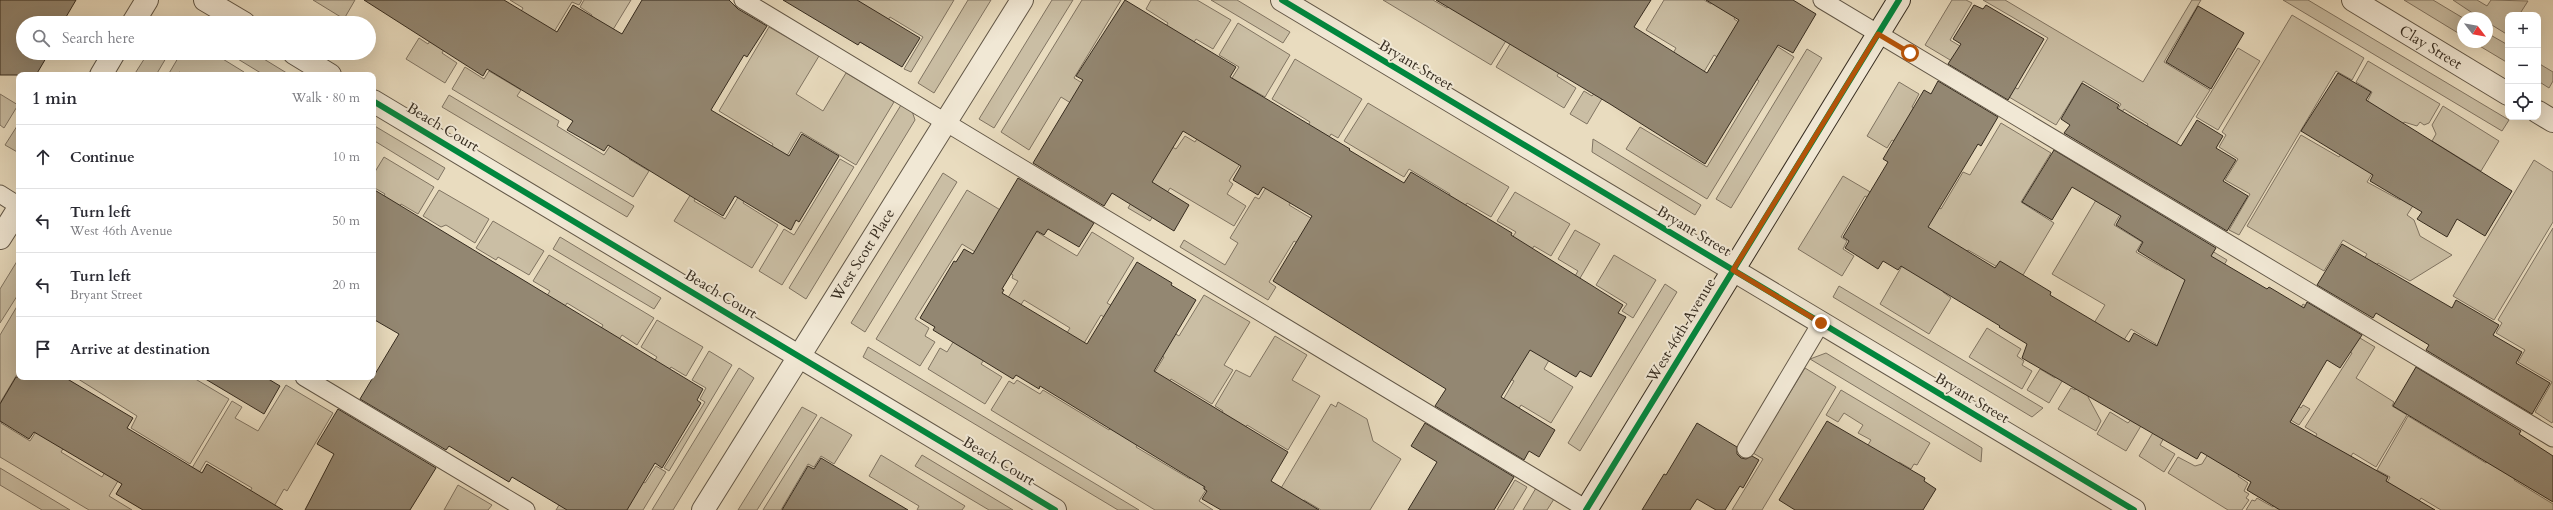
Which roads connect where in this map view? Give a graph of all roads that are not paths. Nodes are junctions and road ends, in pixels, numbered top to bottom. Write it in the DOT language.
graph roads {
  1 [pos="148,0"];
  2 [pos="205,0"];
  3 [pos="743,0"];
  4 [pos="1022,0"];
  5 [pos="1282,0"];
  6 [pos="1822,0"];
  7 [pos="1898,0"];
  8 [pos="2353,0"];
  9 [pos="138,16"];
  10 [pos="232,16"];
  11 [pos="1878,34"];
  12 [pos="110,60"];
  13 [pos="305,60"];
  14 [pos="103,72"];
  15 [pos="325,72"];
  16 [pos="2505,92"];
  17 [pos="376,103"];
  18 [pos="2541,114"];
  19 [pos="2553,121"];
  20 [pos="945,122"];
  21 [pos="0,194"];
  22 [pos="16,204"];
  23 [pos="16,211"];
  24 [pos="0,238"];
  25 [pos="1733,270"];
  26 [pos="1821,323"];
  27 [pos="799,356"];
  28 [pos="309,380"];
  29 [pos="2553,438"];
  30 [pos="1746,449"];
  31 [pos="526,510"];
  32 [pos="703,510"];
  33 [pos="1055,510"];
  34 [pos="1587,510"];
  35 [pos="2134,510"];
  1 -- 9 [label="street"];
  2 -- 10 [label="street"];
  3 -- 20 [label="lane"];
  4 -- 20 [label="street, West Scott Place"];
  5 -- 25 [label="street, Bryant Street"];
  6 -- 11 [label="lane"];
  7 -- 11 [label="street, West 46th Avenue"];
  8 -- 16 [label="street, Clay Street"];
  11 -- 25 [label="street, West 46th Avenue"];
  11 -- 29 [label="lane"];
  12 -- 14 [label="street"];
  13 -- 15 [label="street"];
  17 -- 27 [label="street, Beach Court"];
  18 -- 19 [label="street"];
  20 -- 27 [label="street, West Scott Place"];
  20 -- 34 [label="lane"];
  21 -- 22 [label="lane"];
  23 -- 24 [label="street"];
  25 -- 26 [label="street, Bryant Street"];
  25 -- 34 [label="street, West 46th Avenue"];
  26 -- 30 [label="lane"];
  26 -- 35 [label="street, Bryant Street"];
  27 -- 32 [label="street, West Scott Place"];
  27 -- 33 [label="street, Beach Court"];
  28 -- 31 [label="lane"];
}
